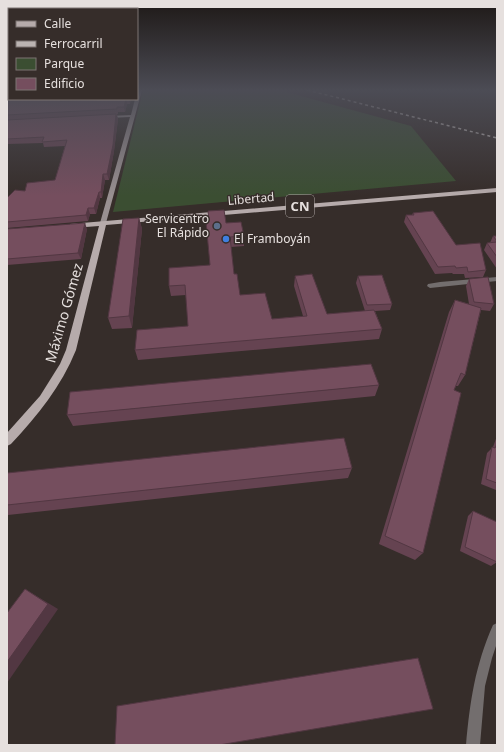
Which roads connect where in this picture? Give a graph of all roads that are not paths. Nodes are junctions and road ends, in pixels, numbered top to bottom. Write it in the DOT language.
graph roads {
  1 [pos="130,125"];
  2 [pos="497,190"];
  3 [pos="103,223"];
  4 [pos="66,226"];
  5 [pos="497,279"];
  6 [pos="430,286"];
  7 [pos="7,441"];
  8 [pos="497,630"];
  9 [pos="473,745"];
  1 -- 3 [label="main road"];
  2 -- 3 [label="main road, Libertad / CN"];
  3 -- 4 [label="main road, Libertad / CN"];
  3 -- 7 [label="main road, Máximo Gómez"];
  5 -- 6 [label="street"];
  8 -- 9 [label="street"];
}
